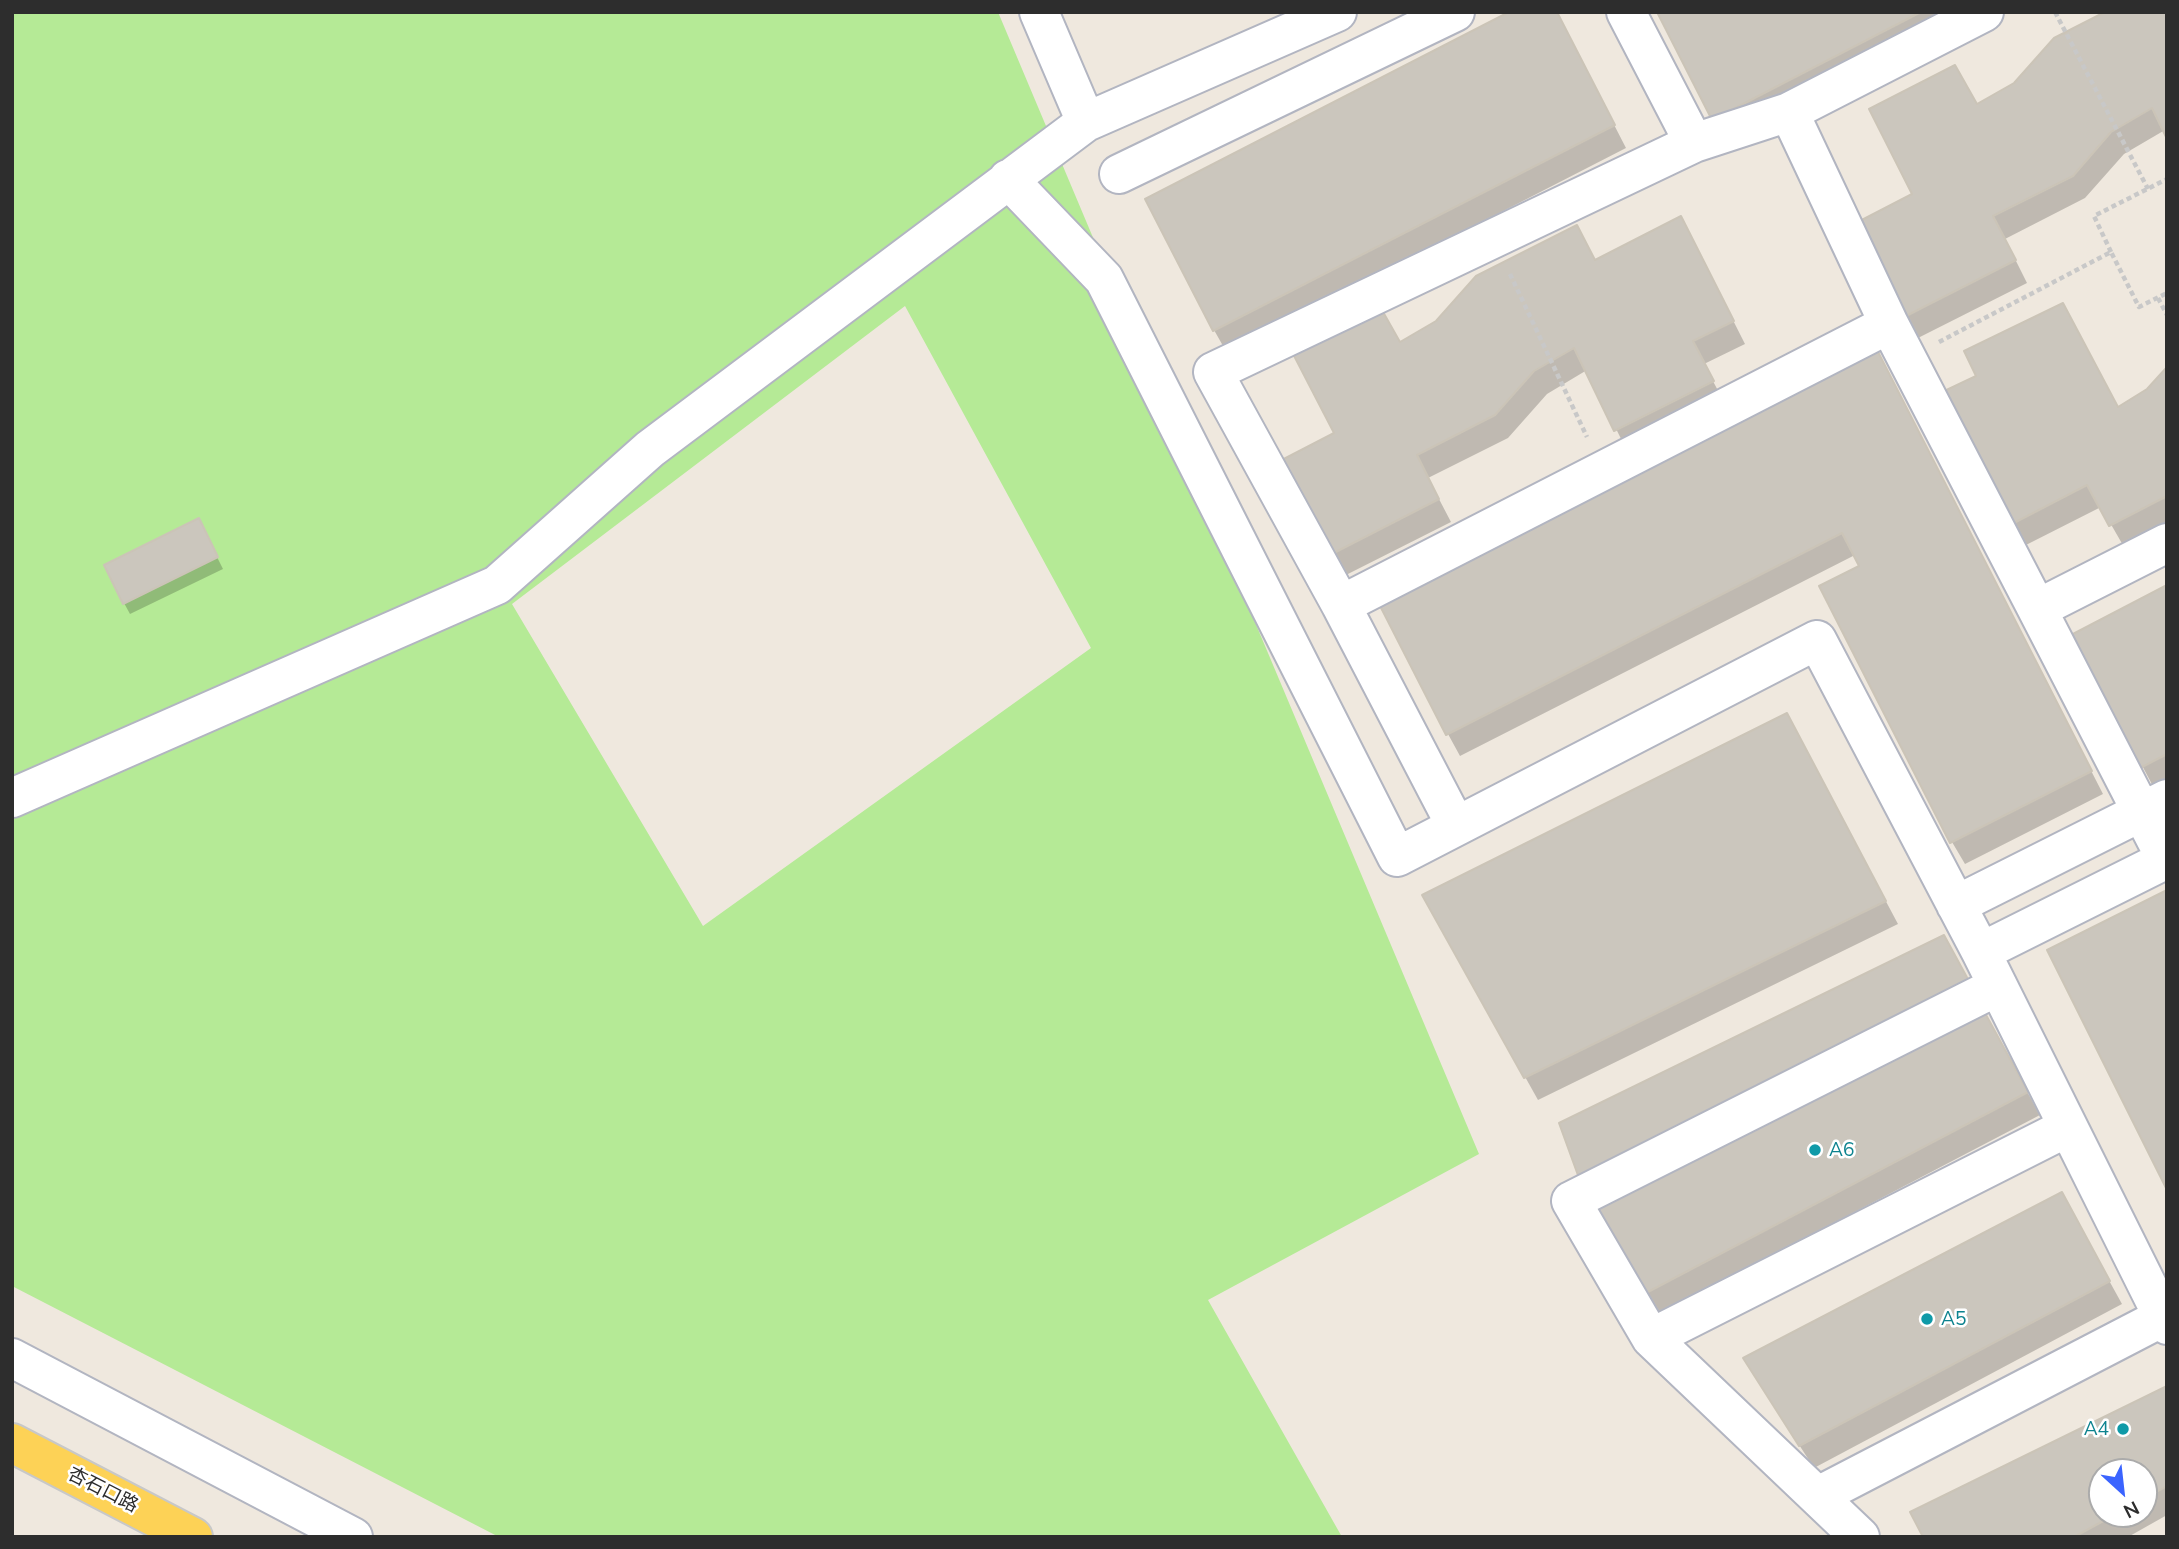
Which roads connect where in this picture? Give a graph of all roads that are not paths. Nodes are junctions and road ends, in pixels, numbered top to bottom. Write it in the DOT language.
graph roads {
  1 [pos="1039,12"];
  2 [pos="1337,12"];
  3 [pos="1455,12"];
  4 [pos="1626,12"];
  5 [pos="1984,12"];
  6 [pos="1789,112"];
  7 [pos="1086,122"];
  8 [pos="1694,143"];
  9 [pos="1119,174"];
  10 [pos="1008,180"];
  11 [pos="1889,324"];
  12 [pos="2167,543"];
  13 [pos="1341,605"];
  14 [pos="2037,609"];
  15 [pos="12,798"];
  16 [pos="2154,806"];
  17 [pos="1456,826"];
  18 [pos="2166,859"];
  19 [pos="1956,905"];
  20 [pos="1981,952"];
  21 [pos="1998,986"];
  22 [pos="2068,1127"];
  23 [pos="2165,1321"];
  24 [pos="1651,1338"];
  25 [pos="12,1358"];
  26 [pos="12,1443"];
  27 [pos="1818,1496"];
  28 [pos="193,1537"];
  29 [pos="353,1537"];
  30 [pos="1860,1537"];
  1 -- 7 [label="street"];
  2 -- 7 [label="street"];
  3 -- 9 [label="street"];
  4 -- 8 [label="street"];
  5 -- 6 [label="street"];
  6 -- 8 [label="street"];
  6 -- 11 [label="street"];
  7 -- 10 [label="street"];
  8 -- 13 [label="street"];
  10 -- 15 [label="street"];
  10 -- 17 [label="street"];
  11 -- 13 [label="street"];
  11 -- 14 [label="street"];
  12 -- 14 [label="street"];
  13 -- 17 [label="street"];
  14 -- 16 [label="street"];
  16 -- 18 [label="street"];
  16 -- 19 [label="street"];
  17 -- 19 [label="street"];
  18 -- 20 [label="street"];
  19 -- 20 [label="street"];
  20 -- 21 [label="street"];
  21 -- 22 [label="street"];
  21 -- 24 [label="street"];
  22 -- 23 [label="street"];
  22 -- 24 [label="street"];
  23 -- 27 [label="street"];
  24 -- 27 [label="street"];
  25 -- 29 [label="street"];
  26 -- 28 [label="main road, 杏石口路"];
  27 -- 30 [label="street"];
}
